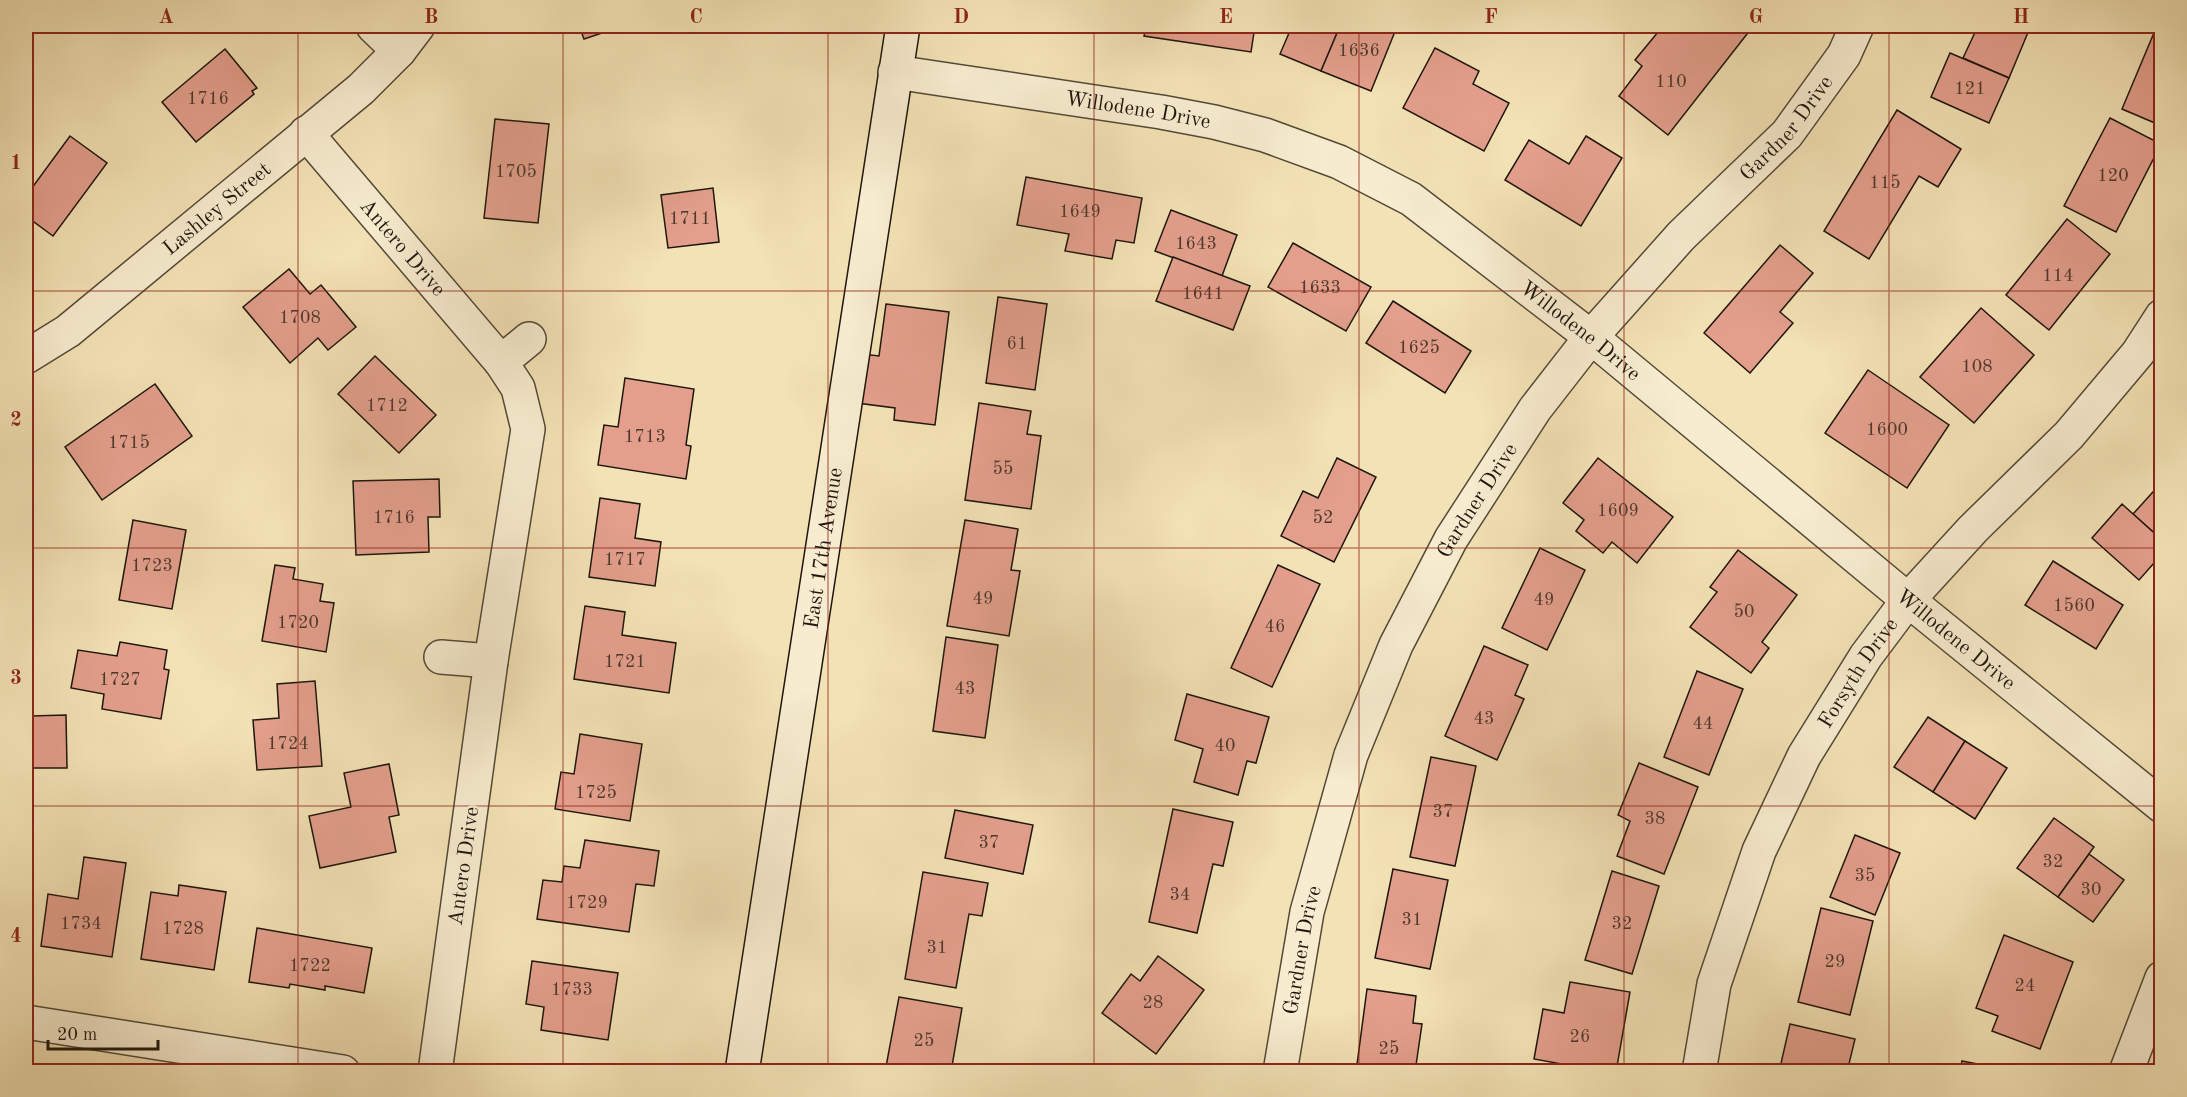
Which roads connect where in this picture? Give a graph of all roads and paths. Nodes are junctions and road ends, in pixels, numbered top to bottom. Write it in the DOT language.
graph roads {
  1 [pos="373,26"];
  2 [pos="418,26"];
  3 [pos="903,26"];
  4 [pos="1857,26"];
  5 [pos="399,51"];
  6 [pos="896,72"];
  7 [pos="306,133"];
  8 [pos="2162,316"];
  9 [pos="1591,338"];
  10 [pos="529,339"];
  11 [pos="26,357"];
  12 [pos="501,362"];
  13 [pos="1908,600"];
  14 [pos="441,657"];
  15 [pos="491,661"];
  16 [pos="2162,806"];
  17 [pos="2162,978"];
  18 [pos="26,1022"];
  19 [pos="343,1071"];
  20 [pos="435,1071"];
  21 [pos="742,1071"];
  22 [pos="1280,1071"];
  23 [pos="1699,1071"];
  24 [pos="2127,1071"];
  1 -- 5 [label="street"];
  2 -- 5 [label="street, Lashley Street"];
  3 -- 6 [label="street, East 17th Avenue"];
  4 -- 9 [label="street, Gardner Drive"];
  5 -- 7 [label="street, Lashley Street"];
  6 -- 9 [label="street, Willodene Drive"];
  6 -- 21 [label="street, East 17th Avenue"];
  7 -- 11 [label="street, Lashley Street"];
  7 -- 12 [label="street, Antero Drive"];
  8 -- 13 [label="street, Forsyth Drive"];
  9 -- 13 [label="street, Willodene Drive"];
  9 -- 22 [label="street, Gardner Drive"];
  10 -- 12 [label="street"];
  12 -- 15 [label="street, Antero Drive"];
  13 -- 16 [label="street, Willodene Drive"];
  13 -- 23 [label="street, Forsyth Drive"];
  14 -- 15 [label="street"];
  15 -- 20 [label="street, Antero Drive"];
  17 -- 24 [label="street"];
  18 -- 19 [label="street"];
}
